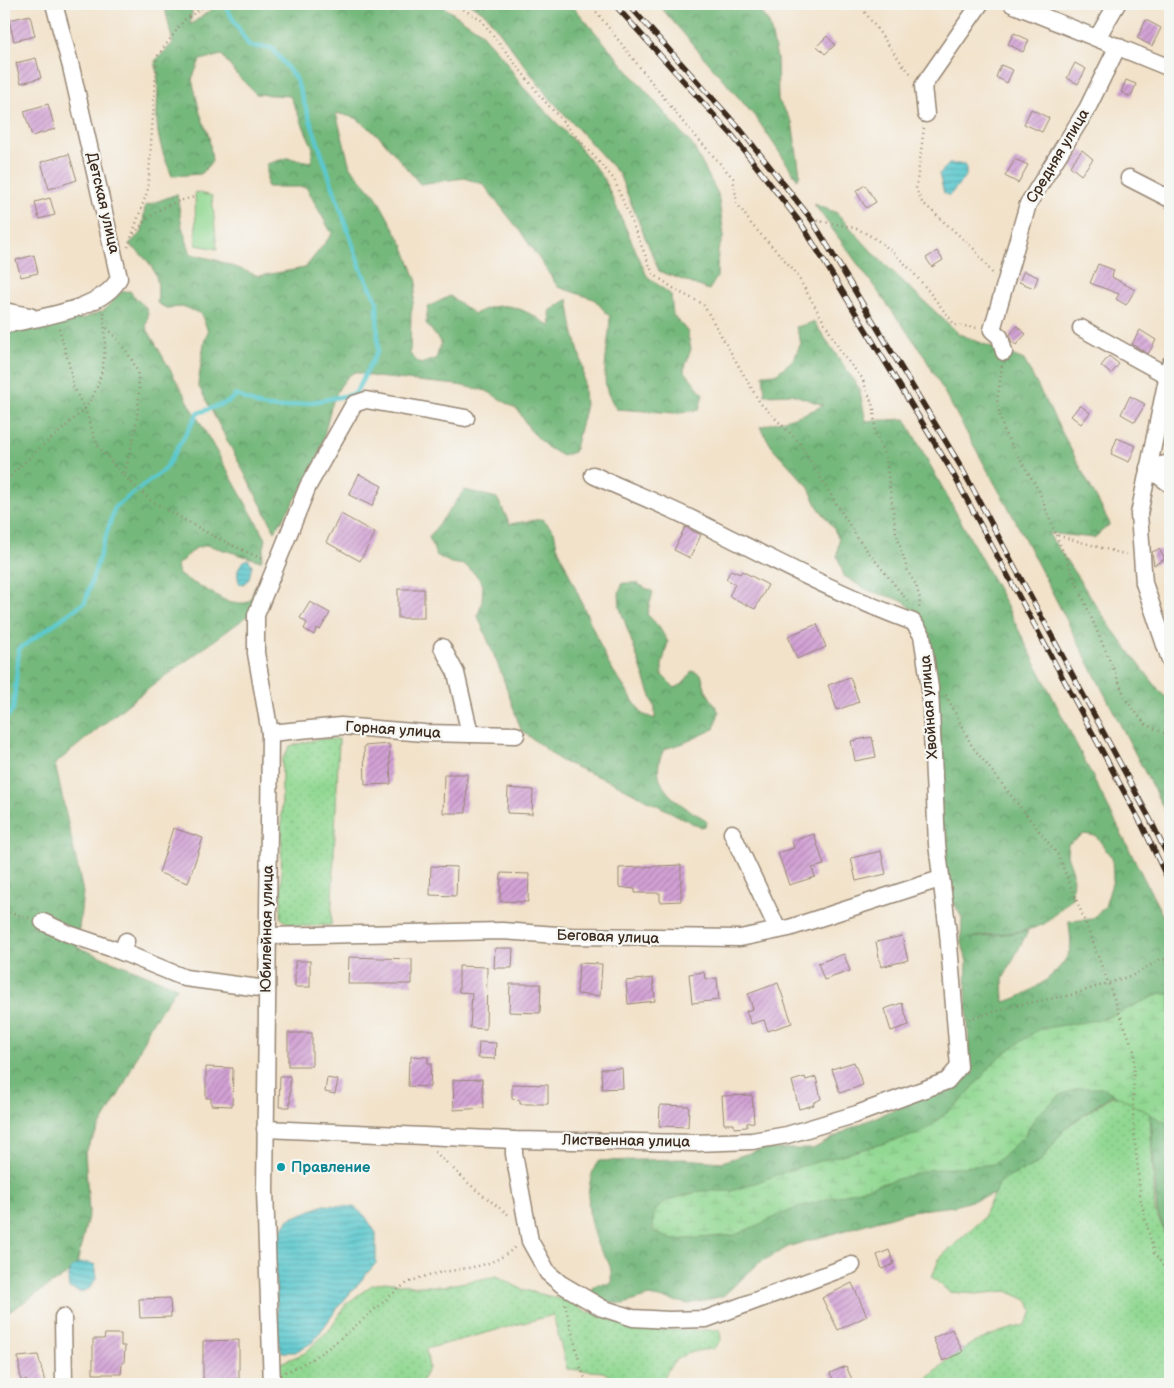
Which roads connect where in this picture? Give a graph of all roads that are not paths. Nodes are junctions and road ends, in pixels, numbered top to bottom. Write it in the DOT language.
graph roads {
  1 [pos="54,4"];
  2 [pos="980,4"];
  3 [pos="1012,4"];
  4 [pos="1117,4"];
  5 [pos="1097,38"];
  6 [pos="1118,46"];
  7 [pos="1170,68"];
  8 [pos="926,114"];
  9 [pos="1129,178"];
  10 [pos="1170,199"];
  11 [pos="4,311"];
  12 [pos="47,316"];
  13 [pos="4,325"];
  14 [pos="1081,328"];
  15 [pos="1004,352"];
  16 [pos="1169,370"];
  17 [pos="466,418"];
  18 [pos="1170,463"];
  19 [pos="1148,468"];
  20 [pos="593,475"];
  21 [pos="1170,484"];
  22 [pos="442,647"];
  23 [pos="1170,660"];
  24 [pos="270,733"];
  25 [pos="470,734"];
  26 [pos="516,735"];
  27 [pos="732,833"];
  28 [pos="940,879"];
  29 [pos="43,922"];
  30 [pos="778,930"];
  31 [pos="268,936"];
  32 [pos="267,989"];
  33 [pos="960,1056"];
  34 [pos="265,1129"];
  35 [pos="514,1140"];
  36 [pos="852,1265"];
  37 [pos="62,1317"];
  38 [pos="272,1381"];
  39 [pos="64,1384"];
  1 -- 12 [label="street, Детская улица"];
  2 -- 8 [label="street"];
  3 -- 5 [label="street"];
  4 -- 5 [label="street"];
  5 -- 6 [label="street"];
  6 -- 7 [label="street"];
  6 -- 15 [label="street, Средняя улица"];
  9 -- 10 [label="street"];
  11 -- 12 [label="street"];
  12 -- 13 [label="street, Детская улица"];
  14 -- 16 [label="street"];
  16 -- 19 [label="street"];
  17 -- 24 [label="street, Юбилейная улица"];
  18 -- 19 [label="street"];
  19 -- 21 [label="street"];
  19 -- 23 [label="street"];
  20 -- 28 [label="street, Хвойная улица"];
  22 -- 25 [label="street"];
  24 -- 25 [label="street, Горная улица"];
  24 -- 31 [label="street, Юбилейная улица"];
  25 -- 26 [label="street, Горная улица"];
  27 -- 30 [label="street"];
  28 -- 30 [label="street, Беговая улица"];
  28 -- 33 [label="street, Хвойная улица"];
  29 -- 32 [label="street"];
  30 -- 31 [label="street, Беговая улица"];
  31 -- 32 [label="street, Юбилейная улица"];
  32 -- 34 [label="street, Юбилейная улица"];
  33 -- 35 [label="street, Лиственная улица"];
  34 -- 35 [label="street, Лиственная улица"];
  34 -- 38 [label="street, Юбилейная улица"];
  35 -- 36 [label="street"];
  37 -- 39 [label="street"];
}
